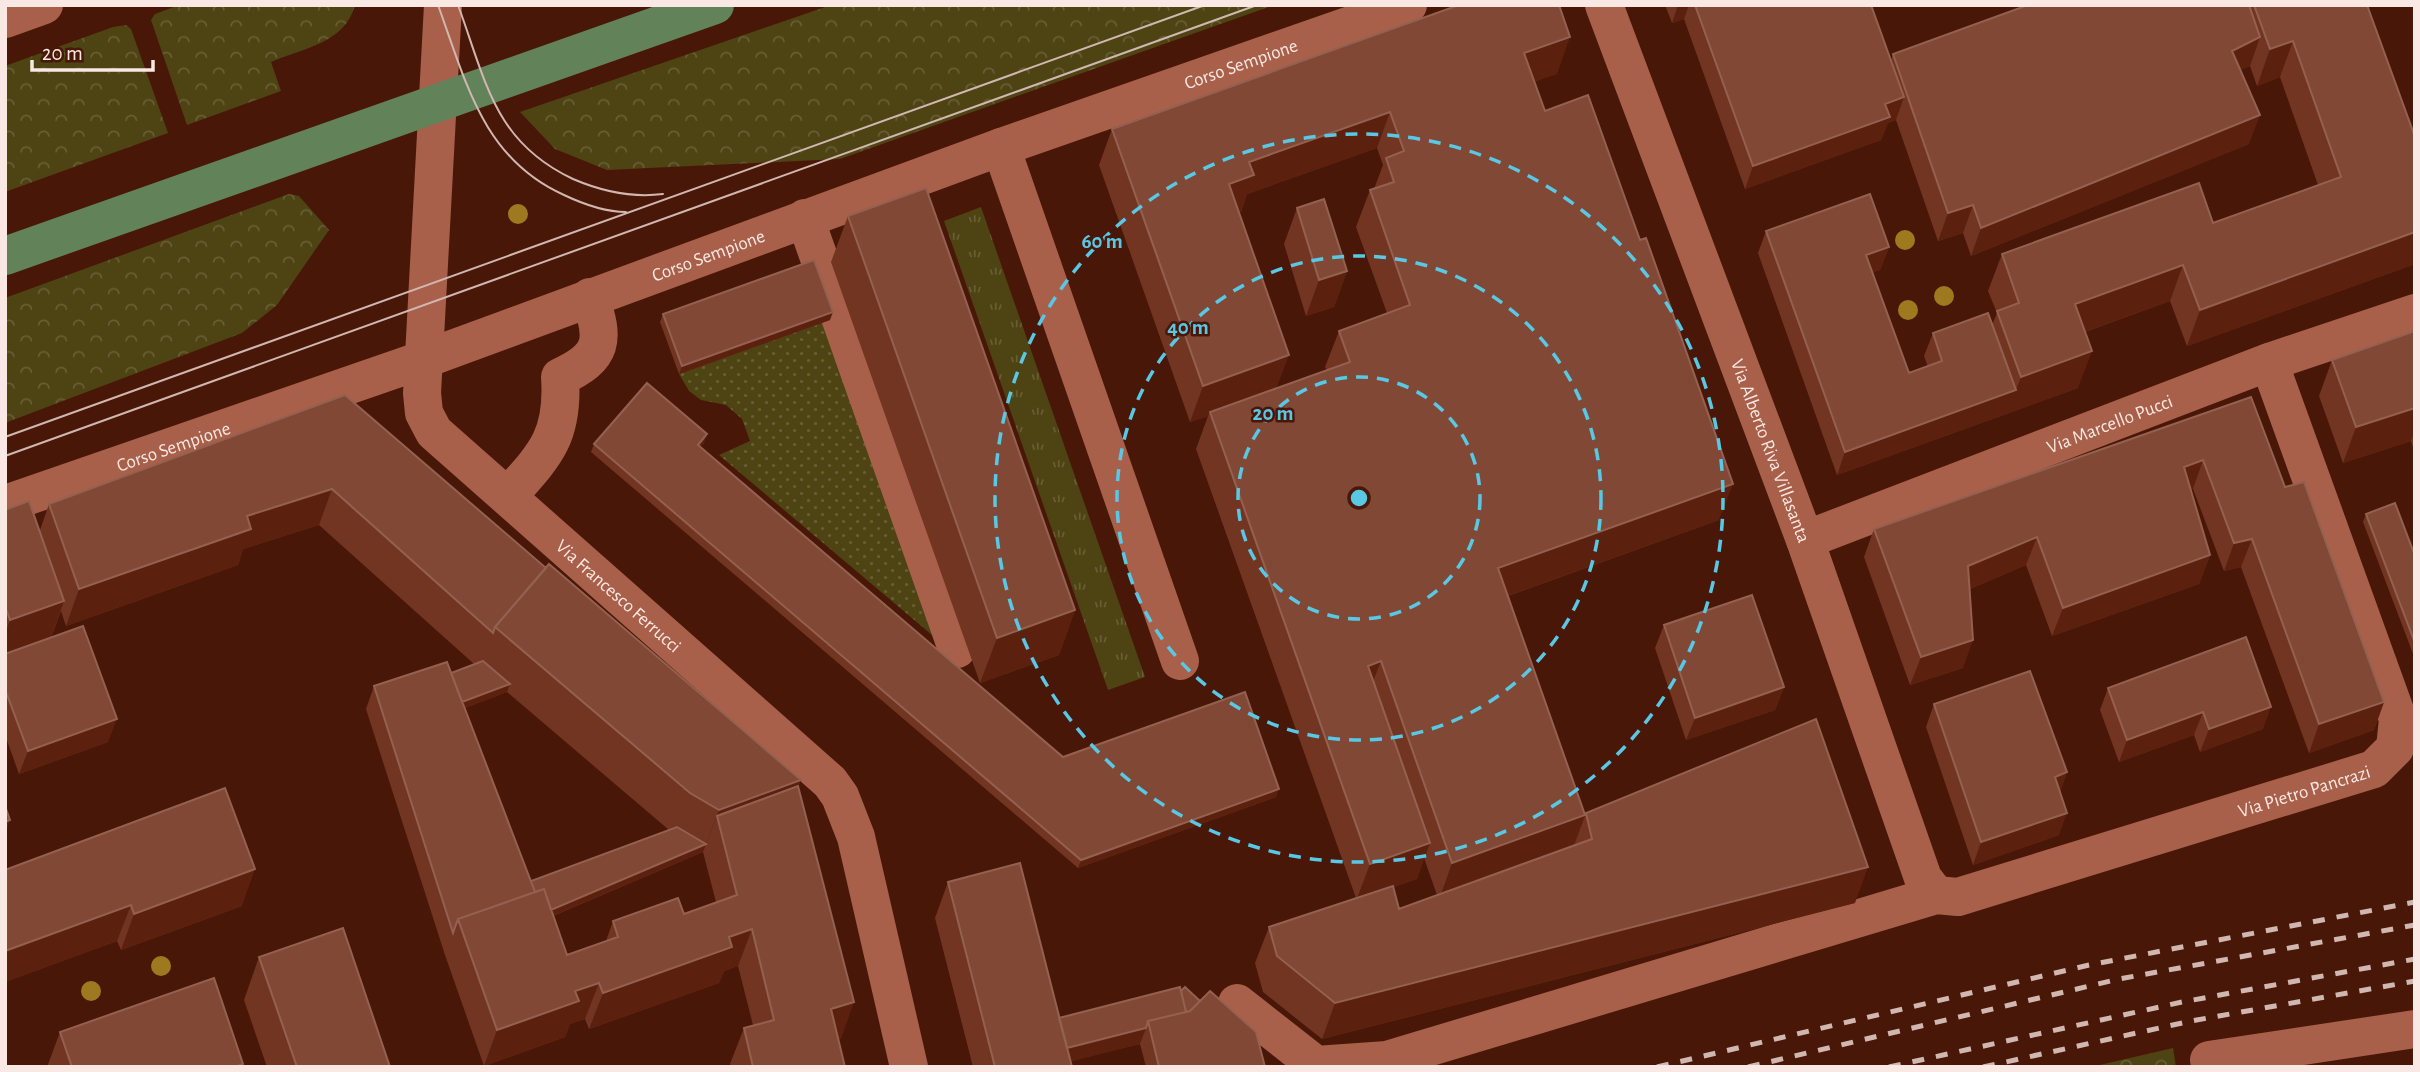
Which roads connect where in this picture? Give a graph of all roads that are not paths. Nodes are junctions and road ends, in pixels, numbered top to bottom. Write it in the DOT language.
graph roads {
  1 [pos="44,5"];
  2 [pos="443,5"];
  3 [pos="715,5"];
  4 [pos="1408,5"];
  5 [pos="1604,5"];
  6 [pos="5,19"];
  7 [pos="438,103"];
  8 [pos="1001,146"];
  9 [pos="805,218"];
  10 [pos="5,256"];
  11 [pos="590,297"];
  12 [pos="2415,313"];
  13 [pos="425,359"];
  14 [pos="2269,362"];
  15 [pos="508,496"];
  16 [pos="5,504"];
  17 [pos="1805,540"];
  18 [pos="957,649"];
  19 [pos="1180,662"];
  20 [pos="1936,895"];
  21 [pos="1237,1003"];
  22 [pos="2415,1029"];
  23 [pos="2209,1060"];
  24 [pos="909,1067"];
  1 -- 6 [label="street"];
  2 -- 7 [label="street, Via Francesco Ferrucci"];
  3 -- 7 [label="main road"];
  4 -- 8 [label="street, Corso Sempione"];
  5 -- 17 [label="street, Via Alberto Riva Villasanta"];
  7 -- 10 [label="main road"];
  7 -- 13 [label="street, Via Francesco Ferrucci"];
  8 -- 9 [label="street, Corso Sempione"];
  8 -- 19 [label="street"];
  9 -- 11 [label="street, Corso Sempione"];
  9 -- 18 [label="street"];
  11 -- 13 [label="street, Corso Sempione"];
  11 -- 15 [label="street"];
  12 -- 14 [label="street, Via Marcello Pucci"];
  13 -- 15 [label="street, Via Francesco Ferrucci"];
  13 -- 16 [label="street, Corso Sempione"];
  14 -- 17 [label="street, Via Marcello Pucci"];
  14 -- 20 [label="street, Via Pietro Pancrazi"];
  15 -- 24 [label="street, Via Francesco Ferrucci"];
  17 -- 20 [label="street, Via Alberto Riva Villasanta"];
  20 -- 21 [label="street, Via Pietro Pancrazi"];
  22 -- 23 [label="street"];
}
